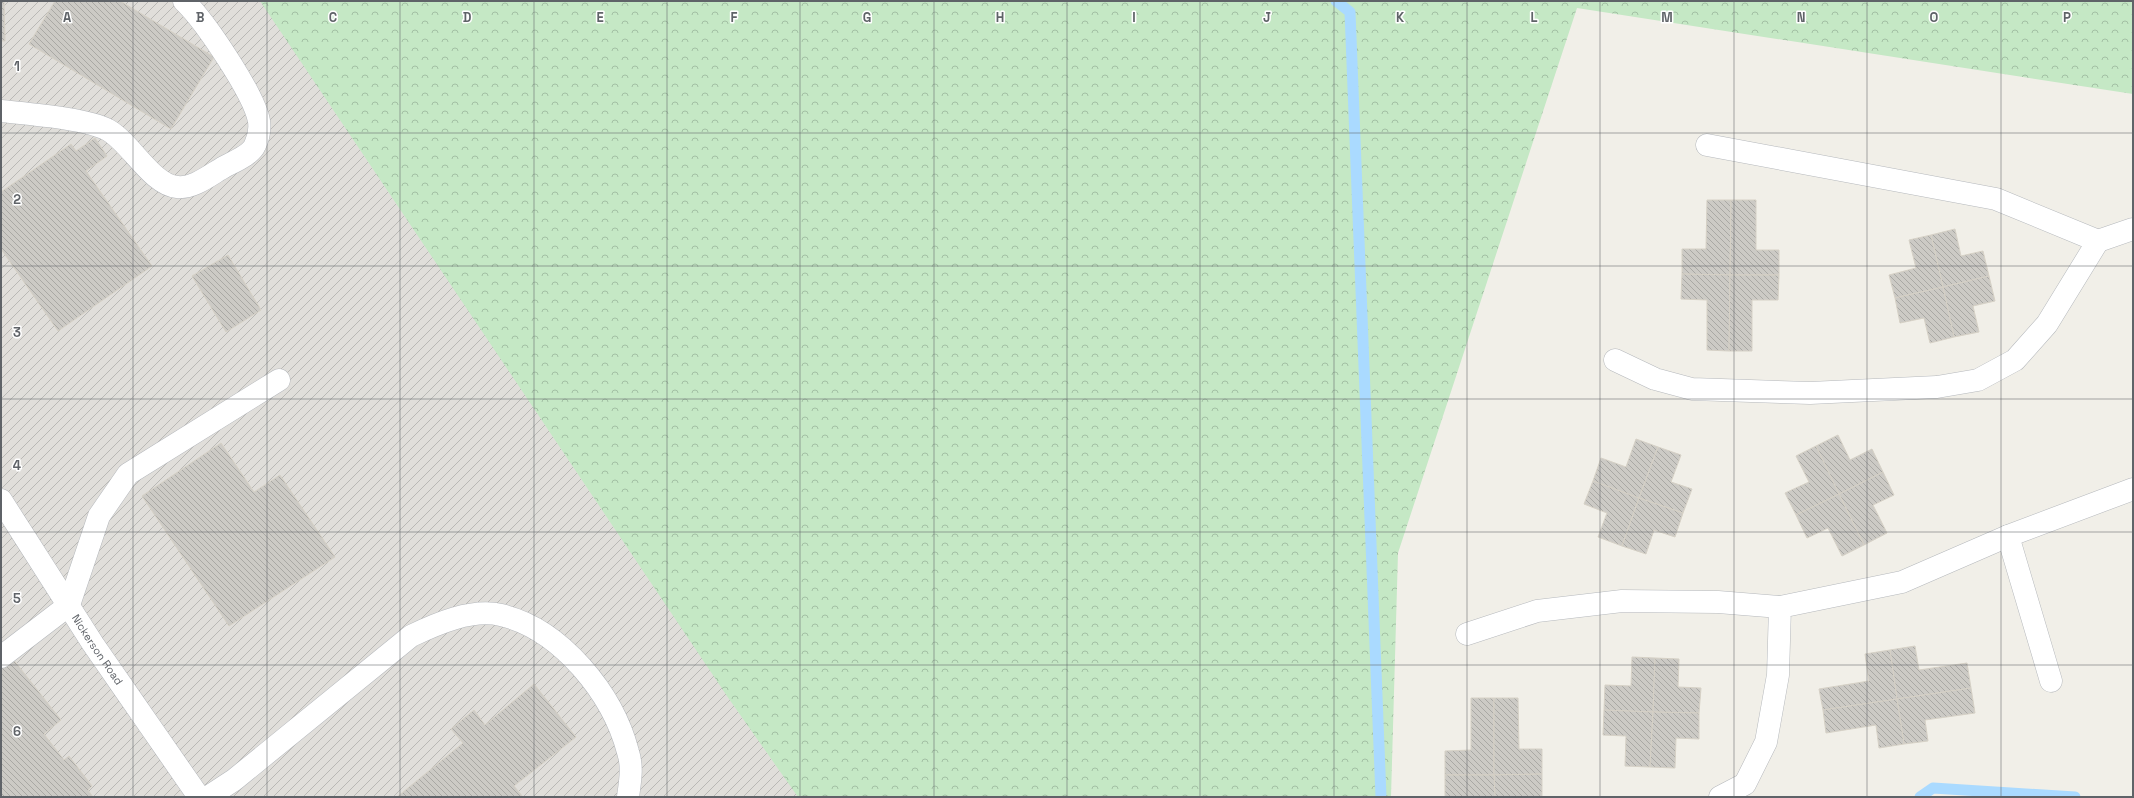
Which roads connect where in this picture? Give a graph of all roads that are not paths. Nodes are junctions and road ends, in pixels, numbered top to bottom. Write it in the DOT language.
graph roads {
  1 [pos="184,1"];
  2 [pos="1,111"];
  3 [pos="1707,145"];
  4 [pos="2133,229"];
  5 [pos="2098,241"];
  6 [pos="1615,360"];
  7 [pos="279,380"];
  8 [pos="2133,489"];
  9 [pos="1,500"];
  10 [pos="2008,536"];
  11 [pos="69,605"];
  12 [pos="1780,607"];
  13 [pos="1468,634"];
  14 [pos="1,657"];
  15 [pos="2051,681"];
  16 [pos="199,797"];
  17 [pos="208,797"];
  18 [pos="628,797"];
  19 [pos="1720,797"];
  1 -- 2 [label="street"];
  3 -- 5 [label="street"];
  4 -- 5 [label="street"];
  5 -- 6 [label="street"];
  7 -- 11 [label="street"];
  8 -- 10 [label="street"];
  9 -- 11 [label="street, Nickerson Road"];
  10 -- 12 [label="street"];
  10 -- 15 [label="street"];
  11 -- 14 [label="street"];
  11 -- 16 [label="street, Nickerson Road"];
  12 -- 13 [label="street"];
  12 -- 19 [label="street"];
  17 -- 18 [label="street"];
}
